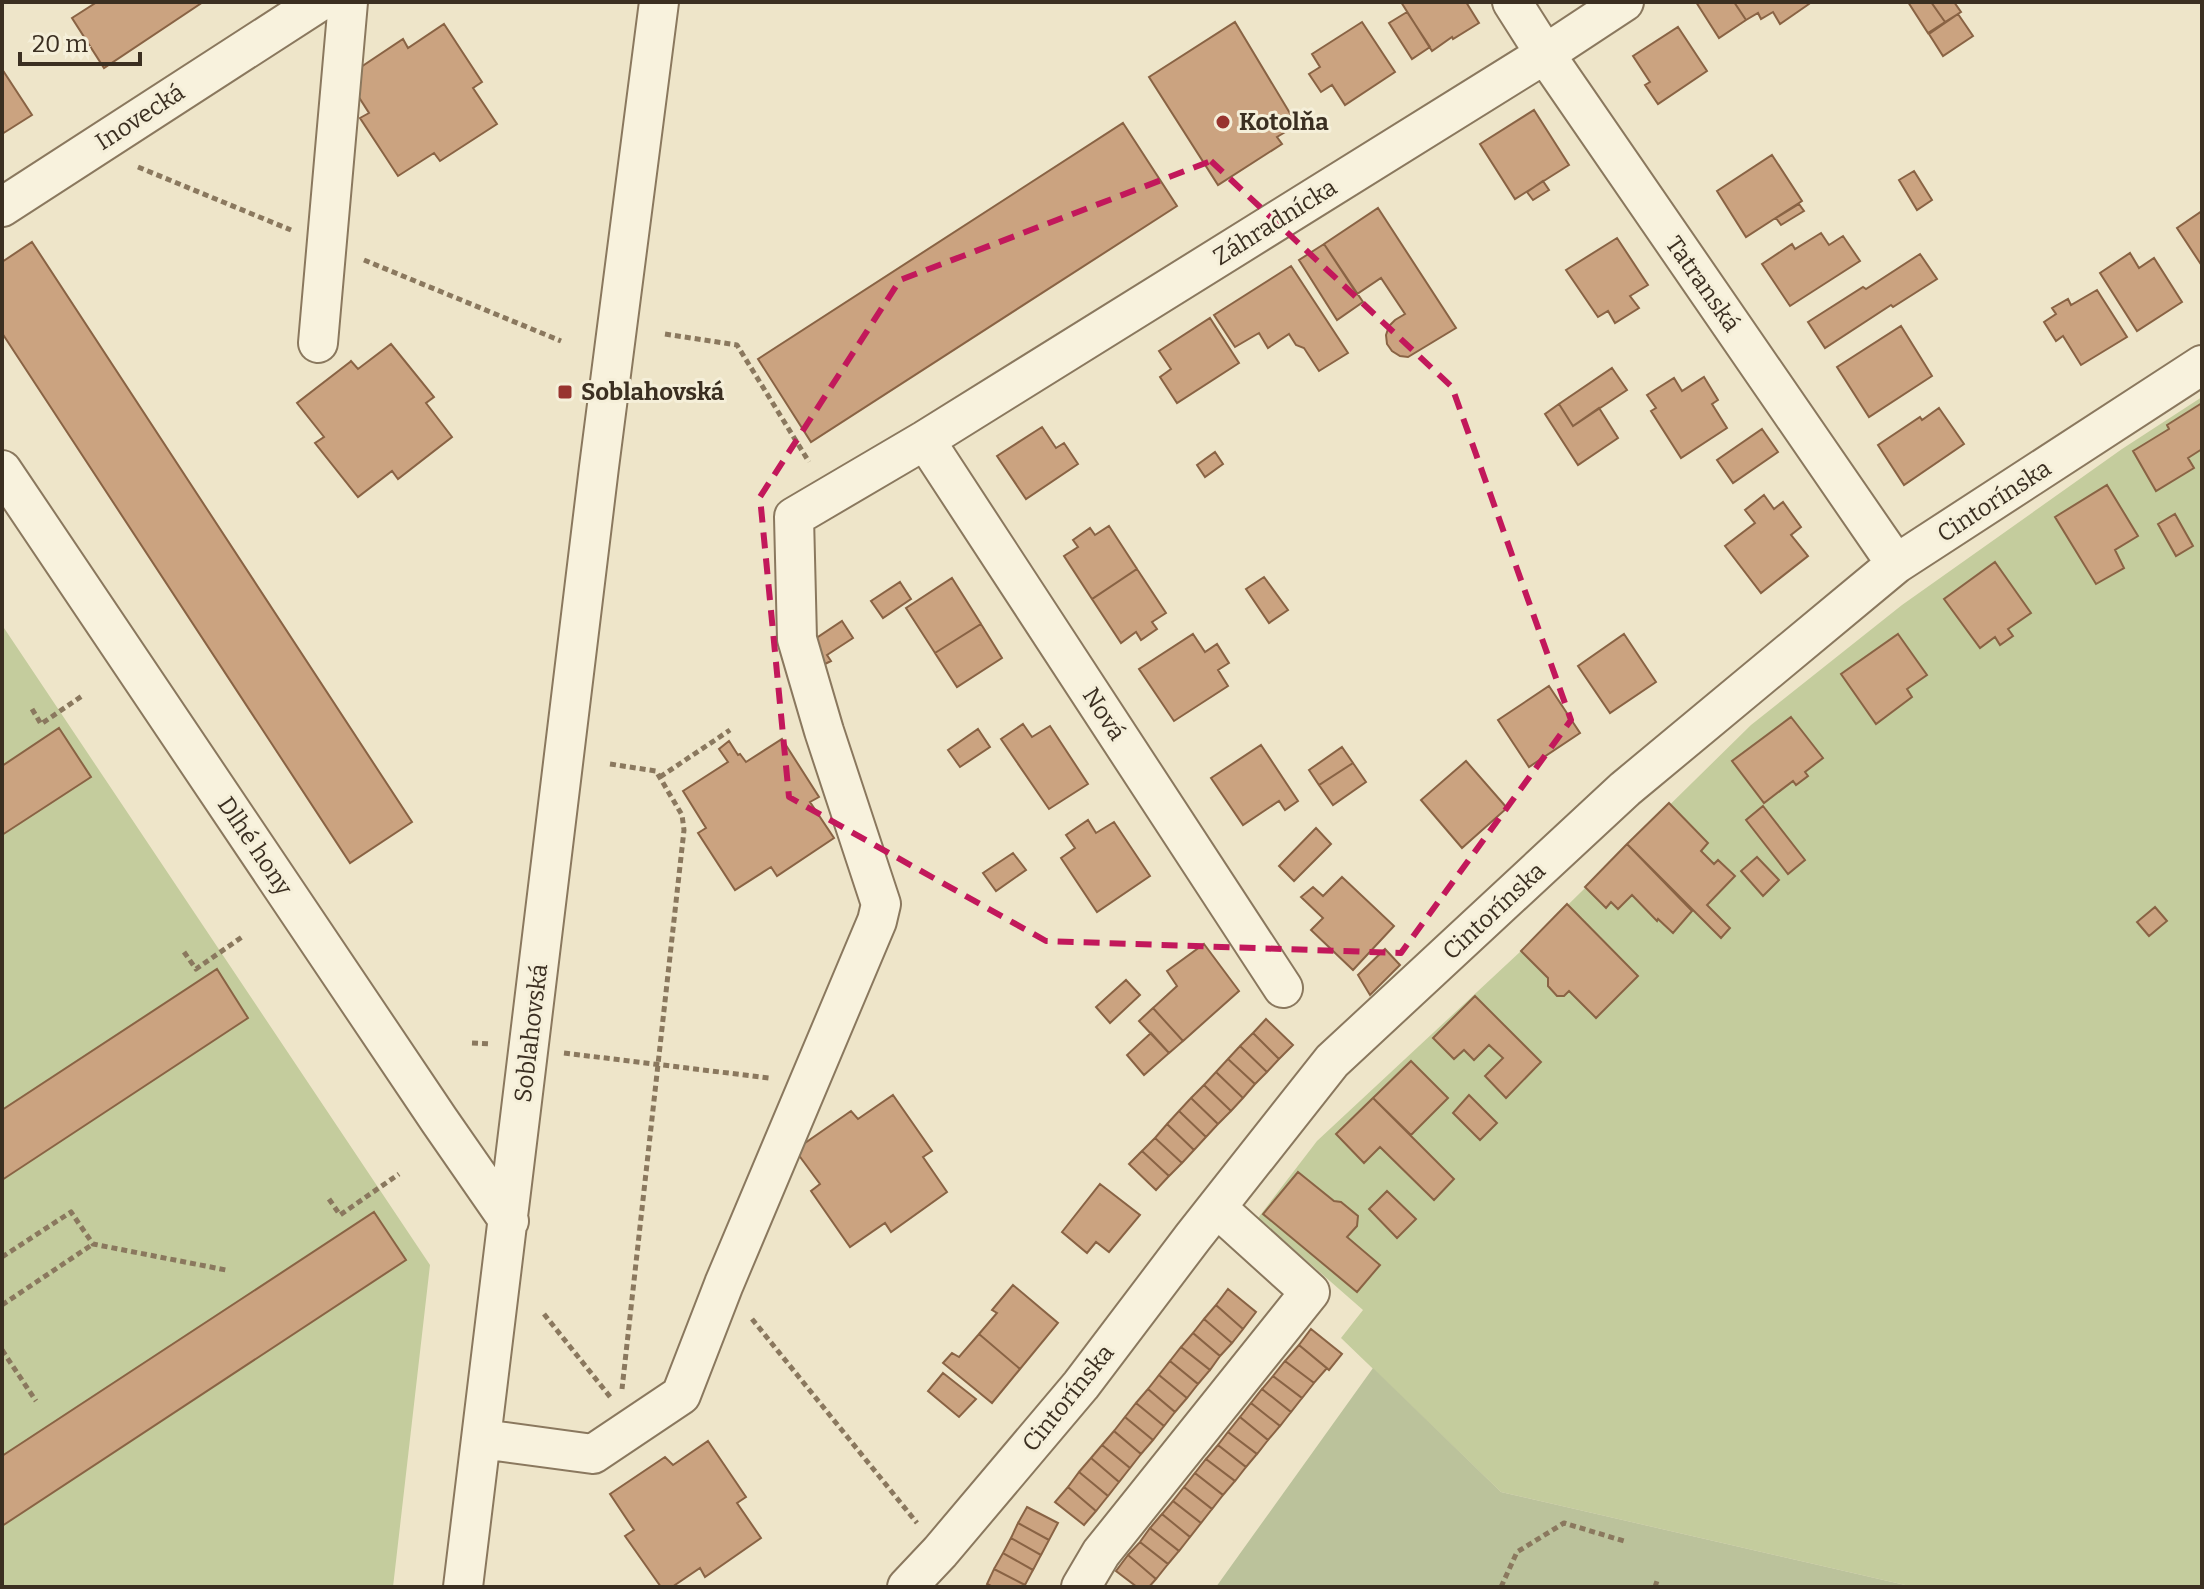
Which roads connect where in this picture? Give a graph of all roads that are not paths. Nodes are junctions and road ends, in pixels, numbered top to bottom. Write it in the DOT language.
graph roads {
  1 [pos="319,2"];
  2 [pos="348,2"];
  3 [pos="659,2"];
  4 [pos="1512,2"];
  5 [pos="1624,2"];
  6 [pos="1545,54"];
  7 [pos="2,207"];
  8 [pos="318,343"];
  9 [pos="2202,365"];
  10 [pos="925,440"];
  11 [pos="2,470"];
  12 [pos="1896,564"];
  13 [pos="1283,988"];
  14 [pos="1217,1208"];
  15 [pos="509,1221"];
  16 [pos="482,1439"];
  17 [pos="463,1587"];
  18 [pos="907,1587"];
  19 [pos="1081,1587"];
  1 -- 7 [label="street, Inovecká"];
  2 -- 8 [label="street"];
  3 -- 15 [label="street, Soblahovská"];
  4 -- 6 [label="street, Tatranská"];
  5 -- 6 [label="street, Záhradnícka"];
  6 -- 10 [label="street, Záhradnícka"];
  6 -- 12 [label="street, Tatranská"];
  9 -- 12 [label="street, Cintorínska"];
  10 -- 13 [label="street, Nová"];
  10 -- 16 [label="street, Záhradnícka"];
  11 -- 15 [label="street, Dlhé hony"];
  12 -- 14 [label="street, Cintorínska"];
  14 -- 18 [label="street, Cintorínska"];
  14 -- 19 [label="street"];
  15 -- 16 [label="street, Soblahovská"];
  16 -- 17 [label="street, Soblahovská"];
}
